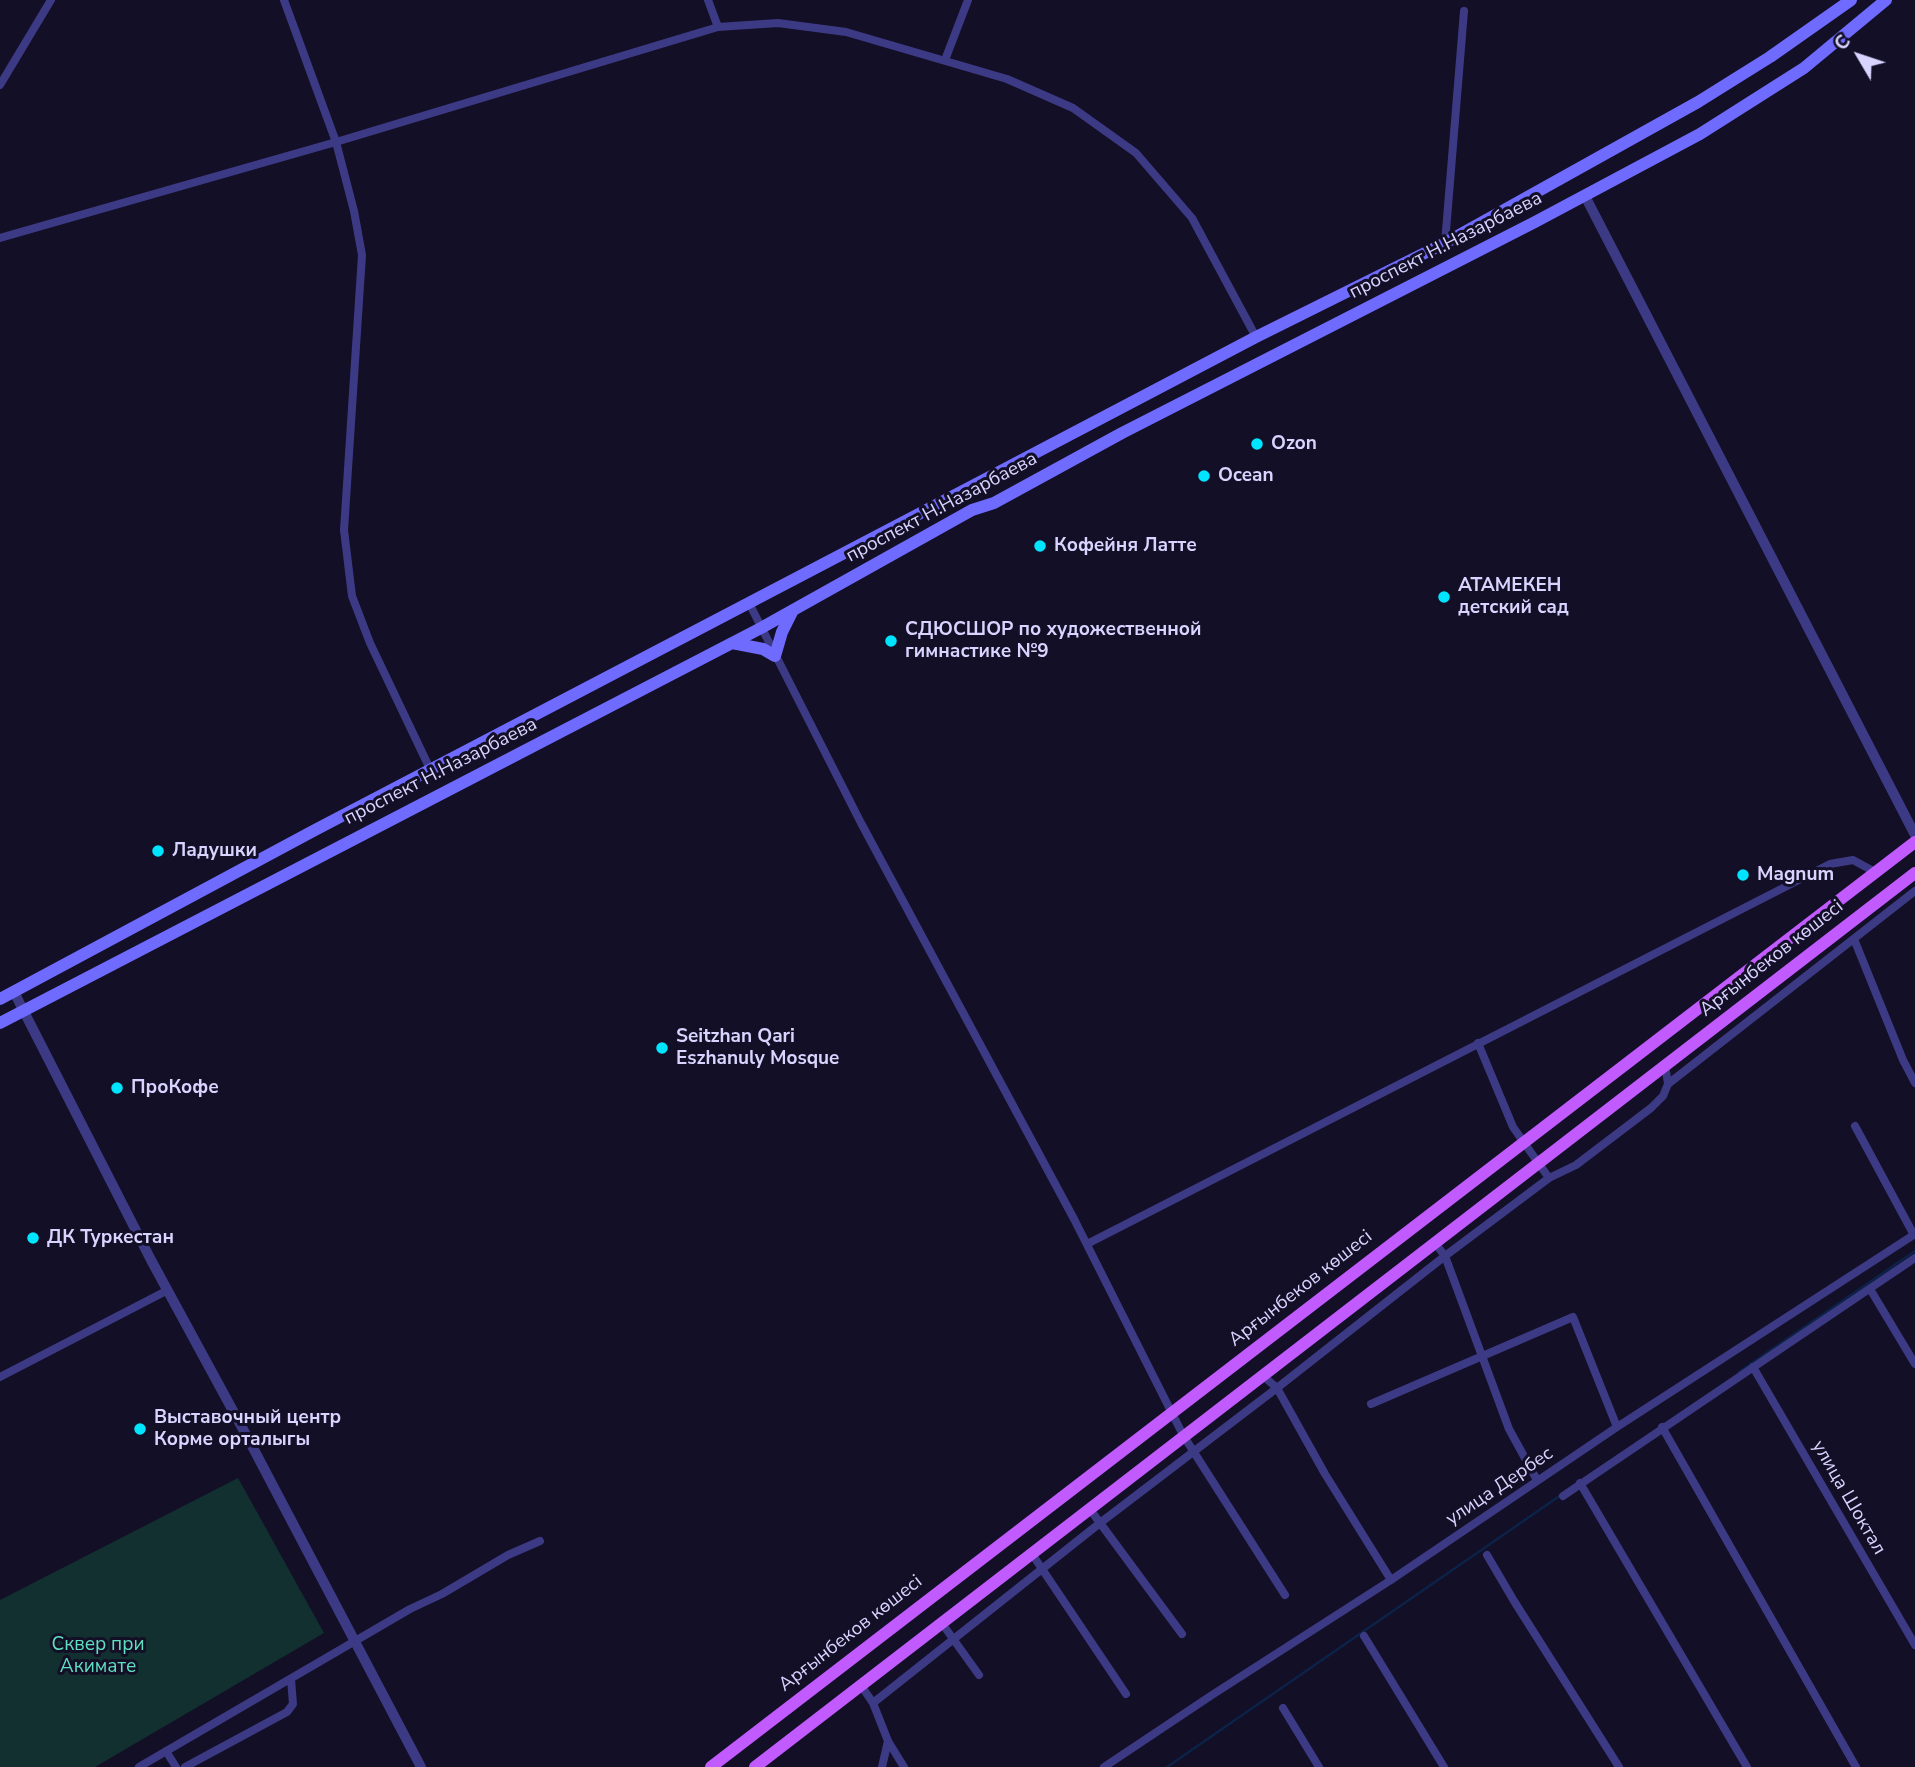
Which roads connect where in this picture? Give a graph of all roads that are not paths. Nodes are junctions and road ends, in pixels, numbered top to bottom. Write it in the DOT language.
graph roads {
  1 [pos="51,0"];
  2 [pos="284,0"];
  3 [pos="708,0"];
  4 [pos="968,0"];
  5 [pos="1851,0"];
  6 [pos="1886,0"];
  7 [pos="1464,10"];
  8 [pos="718,27"];
  9 [pos="945,60"];
  10 [pos="0,85"];
  11 [pos="336,142"];
  12 [pos="1585,196"];
  13 [pos="0,238"];
  14 [pos="1445,243"];
  15 [pos="1256,337"];
  16 [pos="748,603"];
  17 [pos="793,609"];
  18 [pos="761,628"];
  19 [pos="732,643"];
  20 [pos="775,656"];
  21 [pos="431,771"];
  22 [pos="1915,835"];
  23 [pos="1915,842"];
  24 [pos="1875,872"];
  25 [pos="1915,873"];
  26 [pos="1915,891"];
  27 [pos="1854,939"];
  28 [pos="14,992"];
  29 [pos="0,999"];
  30 [pos="23,1010"];
  31 [pos="0,1023"];
  32 [pos="1478,1043"];
  33 [pos="1665,1065"];
  34 [pos="1915,1083"];
  35 [pos="1668,1084"];
  36 [pos="1855,1126"];
  37 [pos="1523,1142"];
  38 [pos="1537,1164"];
  39 [pos="1549,1178"];
  40 [pos="1915,1234"];
  41 [pos="1434,1242"];
  42 [pos="1087,1244"];
  43 [pos="1445,1256"];
  44 [pos="1915,1258"];
  45 [pos="1870,1289"];
  46 [pos="168,1290"];
  47 [pos="1483,1356"];
  48 [pos="1915,1364"];
  49 [pos="1753,1367"];
  50 [pos="1262,1375"];
  51 [pos="0,1377"];
  52 [pos="1277,1388"];
  53 [pos="1371,1404"];
  54 [pos="1171,1413"];
  55 [pos="1617,1427"];
  56 [pos="1662,1427"];
  57 [pos="1183,1435"];
  58 [pos="1194,1451"];
  59 [pos="1537,1479"];
  60 [pos="1580,1483"];
  61 [pos="1563,1496"];
  62 [pos="1089,1508"];
  63 [pos="1100,1523"];
  64 [pos="540,1541"];
  65 [pos="1032,1555"];
  66 [pos="1487,1555"];
  67 [pos="1042,1570"];
  68 [pos="1391,1580"];
  69 [pos="1285,1595"];
  70 [pos="941,1622"];
  71 [pos="1182,1634"];
  72 [pos="1364,1636"];
  73 [pos="953,1639"];
  74 [pos="1914,1640"];
  75 [pos="355,1642"];
  76 [pos="979,1675"];
  77 [pos="291,1679"];
  78 [pos="860,1684"];
  79 [pos="1126,1694"];
  80 [pos="873,1703"];
  81 [pos="1283,1708"];
  82 [pos="888,1741"];
  83 [pos="166,1751"];
  84 [pos="139,1767"];
  85 [pos="176,1767"];
  86 [pos="185,1767"];
  87 [pos="421,1767"];
  88 [pos="711,1767"];
  89 [pos="755,1767"];
  90 [pos="882,1767"];
  91 [pos="904,1767"];
  92 [pos="1104,1767"];
  93 [pos="1319,1767"];
  94 [pos="1444,1767"];
  95 [pos="1619,1767"];
  96 [pos="1747,1767"];
  97 [pos="1856,1767"];
  1 -- 10 [label="street"];
  2 -- 11 [label="street"];
  3 -- 8 [label="street"];
  4 -- 9 [label="street"];
  5 -- 14 [label="main road, проспект Н.Назарбаева"];
  6 -- 12 [label="main road, проспект Н.Назарбаева"];
  7 -- 14 [label="street"];
  8 -- 9 [label="street"];
  8 -- 11 [label="street"];
  9 -- 15 [label="street"];
  11 -- 13 [label="street"];
  11 -- 21 [label="street"];
  12 -- 17 [label="main road, проспект Н.Назарбаева"];
  12 -- 22 [label="street"];
  14 -- 15 [label="main road, проспект Н.Назарбаева"];
  15 -- 16 [label="main road, проспект Н.Назарбаева"];
  16 -- 18 [label="street"];
  16 -- 21 [label="main road, проспект Н.Назарбаева"];
  17 -- 18 [label="main road, проспект Н.Назарбаева"];
  17 -- 20 [label="main road"];
  18 -- 19 [label="main road, проспект Н.Назарбаева"];
  18 -- 20 [label="street"];
  19 -- 20 [label="main road"];
  19 -- 30 [label="main road, проспект Н.Назарбаева"];
  20 -- 42 [label="street"];
  21 -- 28 [label="main road, проспект Н.Назарбаева"];
  23 -- 24 [label="main road, Арғынбеков көшесі"];
  24 -- 32 [label="street"];
  24 -- 37 [label="main road, Арғынбеков көшесі"];
  25 -- 33 [label="main road, Арғынбеков көшесі"];
  26 -- 27 [label="street"];
  27 -- 34 [label="street"];
  27 -- 35 [label="street"];
  28 -- 29 [label="main road, проспект Н.Назарбаева"];
  28 -- 30 [label="street"];
  30 -- 31 [label="main road, проспект Н.Назарбаева"];
  30 -- 46 [label="street"];
  32 -- 37 [label="street"];
  32 -- 42 [label="street"];
  33 -- 35 [label="street"];
  33 -- 38 [label="main road, Арғынбеков көшесі"];
  35 -- 39 [label="street"];
  36 -- 40 [label="street"];
  37 -- 38 [label="street"];
  37 -- 54 [label="main road, Арғынбеков көшесі"];
  38 -- 39 [label="street"];
  38 -- 41 [label="main road, Арғынбеков көшесі"];
  39 -- 43 [label="street"];
  40 -- 55 [label="street, улица Дербес"];
  41 -- 43 [label="street"];
  41 -- 50 [label="main road, Арғынбеков көшесі"];
  42 -- 54 [label="street"];
  43 -- 47 [label="street"];
  43 -- 52 [label="street"];
  44 -- 45 [label="street"];
  45 -- 48 [label="street"];
  45 -- 49 [label="street"];
  46 -- 51 [label="street"];
  46 -- 75 [label="street"];
  47 -- 53 [label="street"];
  47 -- 55 [label="street"];
  47 -- 59 [label="street"];
  49 -- 56 [label="street"];
  49 -- 74 [label="street, улица Шоктал"];
  50 -- 52 [label="street"];
  50 -- 57 [label="main road, Арғынбеков көшесі"];
  52 -- 58 [label="street"];
  52 -- 68 [label="street"];
  54 -- 57 [label="street"];
  54 -- 88 [label="main road, Арғынбеков көшесі"];
  55 -- 59 [label="street, улица Дербес"];
  56 -- 60 [label="street"];
  56 -- 97 [label="street"];
  57 -- 58 [label="street"];
  57 -- 62 [label="main road, Арғынбеков көшесі"];
  58 -- 63 [label="street"];
  58 -- 69 [label="street"];
  59 -- 68 [label="street, улица Дербес"];
  60 -- 61 [label="street"];
  60 -- 96 [label="street"];
  62 -- 63 [label="street"];
  62 -- 65 [label="main road, Арғынбеков көшесі"];
  63 -- 67 [label="street"];
  63 -- 71 [label="street"];
  64 -- 75 [label="street"];
  65 -- 67 [label="street"];
  65 -- 70 [label="main road, Арғынбеков көшесі"];
  66 -- 95 [label="street"];
  67 -- 73 [label="street"];
  67 -- 79 [label="street"];
  68 -- 92 [label="street, улица Дербес"];
  70 -- 73 [label="street"];
  70 -- 78 [label="main road, Арғынбеков көшесі"];
  72 -- 94 [label="street"];
  73 -- 76 [label="street"];
  73 -- 80 [label="street"];
  75 -- 77 [label="street"];
  75 -- 87 [label="street"];
  77 -- 83 [label="street"];
  77 -- 86 [label="street"];
  78 -- 80 [label="street"];
  78 -- 89 [label="main road, Арғынбеков көшесі"];
  80 -- 82 [label="street"];
  81 -- 93 [label="street"];
  82 -- 90 [label="street"];
  82 -- 91 [label="street"];
  83 -- 84 [label="street"];
  83 -- 85 [label="street"];
}
